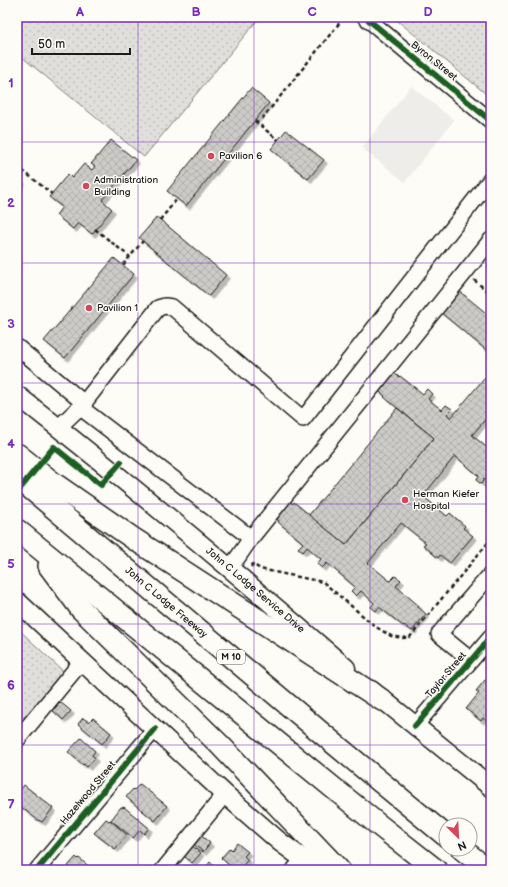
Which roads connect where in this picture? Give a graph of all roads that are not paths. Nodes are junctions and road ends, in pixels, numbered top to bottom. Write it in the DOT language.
graph roads {
  1 [pos="365,17"];
  2 [pos="491,121"];
  3 [pos="491,179"];
  4 [pos="491,240"];
  5 [pos="17,347"];
  6 [pos="17,395"];
  7 [pos="84,403"];
  8 [pos="58,428"];
  9 [pos="17,454"];
  10 [pos="17,477"];
  11 [pos="24,536"];
  12 [pos="251,538"];
  13 [pos="229,568"];
  14 [pos="491,574"];
  15 [pos="17,601"];
  16 [pos="491,637"];
  17 [pos="471,660"];
  18 [pos="82,661"];
  19 [pos="382,700"];
  20 [pos="415,726"];
  21 [pos="154,729"];
  22 [pos="17,740"];
  23 [pos="491,787"];
  24 [pos="225,794"];
  25 [pos="375,822"];
  26 [pos="438,829"];
  27 [pos="472,857"];
  28 [pos="298,864"];
  29 [pos="37,870"];
  30 [pos="162,870"];
  31 [pos="318,870"];
  32 [pos="339,870"];
  33 [pos="414,870"];
  34 [pos="436,870"];
  35 [pos="488,870"];
  1 -- 2 [label="street, Byron Street"];
  3 -- 7 [label="street"];
  4 -- 12 [label="street"];
  5 -- 7 [label="street"];
  6 -- 8 [label="main road, John C Lodge Service Drive"];
  7 -- 8 [label="street"];
  7 -- 12 [label="street"];
  8 -- 13 [label="main road, John C Lodge Service Drive"];
  9 -- 19 [label="highway"];
  10 -- 26 [label="highway, John C Lodge Freeway / M 10"];
  11 -- 25 [label="highway"];
  11 -- 32 [label="highway"];
  12 -- 13 [label="street"];
  13 -- 19 [label="main road, John C Lodge Service Drive"];
  14 -- 17 [label="street"];
  15 -- 18 [label="main road"];
  16 -- 17 [label="street, Taylor Street"];
  17 -- 20 [label="street, Taylor Street"];
  18 -- 21 [label="main road"];
  18 -- 22 [label="street"];
  19 -- 20 [label="main road, John C Lodge Service Drive"];
  20 -- 23 [label="main road, John C Lodge Service Drive"];
  21 -- 24 [label="main road"];
  21 -- 29 [label="street, Hazelwood Street"];
  24 -- 28 [label="main road"];
  24 -- 30 [label="street"];
  25 -- 33 [label="highway"];
  25 -- 34 [label="highway"];
  27 -- 35 [label="highway"];
  28 -- 31 [label="main road"];
}
